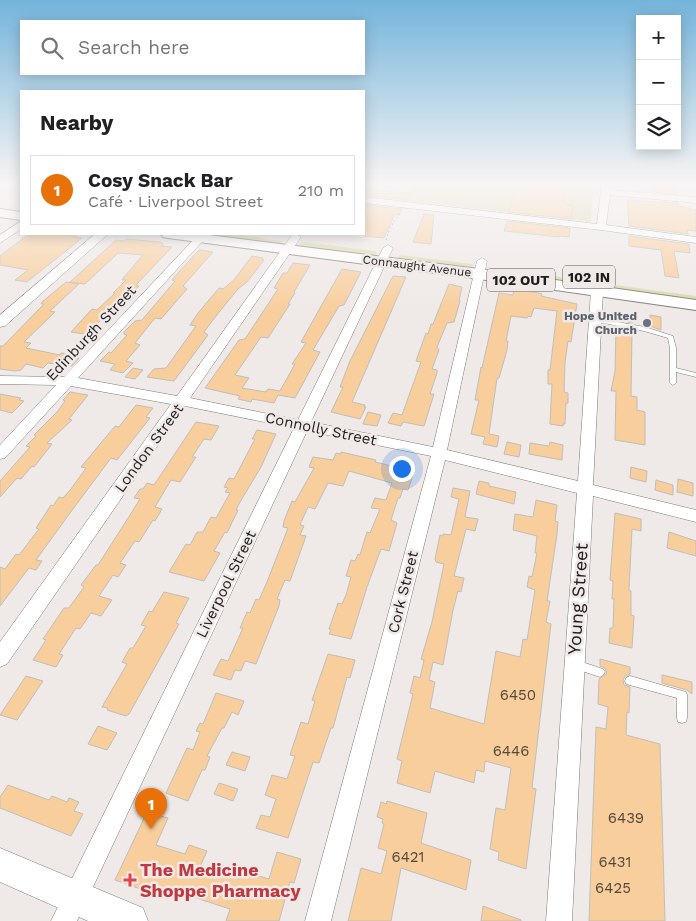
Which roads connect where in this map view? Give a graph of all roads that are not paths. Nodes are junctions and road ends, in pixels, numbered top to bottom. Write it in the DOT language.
graph roads {
  1 [pos="18,226"];
  2 [pos="592,226"];
  3 [pos="601,227"];
  4 [pos="101,235"];
  5 [pos="186,235"];
  6 [pos="264,235"];
  7 [pos="203,236"];
  8 [pos="0,240"];
  9 [pos="696,240"];
  10 [pos="292,243"];
  11 [pos="384,251"];
  12 [pos="481,268"];
  13 [pos="597,284"];
  14 [pos="696,292"];
  15 [pos="696,305"];
  16 [pos="595,320"];
  17 [pos="0,323"];
  18 [pos="673,369"];
  19 [pos="696,374"];
  20 [pos="0,380"];
  21 [pos="69,381"];
  22 [pos="673,383"];
  23 [pos="182,401"];
  24 [pos="302,425"];
  25 [pos="0,454"];
  26 [pos="439,454"];
  27 [pos="585,490"];
  28 [pos="696,516"];
  29 [pos="0,658"];
  30 [pos="574,665"];
  31 [pos="600,672"];
  32 [pos="630,681"];
  33 [pos="682,718"];
  34 [pos="0,865"];
  35 [pos="70,909"];
  36 [pos="130,921"];
  37 [pos="318,921"];
  38 [pos="559,921"];
  1 -- 8 [label="street"];
  2 -- 3 [label="street"];
  3 -- 9 [label="street"];
  4 -- 17 [label="street"];
  5 -- 7 [label="main road, Connaught Avenue / 102 OUT"];
  6 -- 10 [label="main road, Connaught Avenue"];
  7 -- 10 [label="main road, Connaught Avenue / 102 OUT"];
  7 -- 21 [label="street, Edinburgh Street"];
  10 -- 11 [label="main road, Connaught Avenue / 102 OUT"];
  10 -- 23 [label="street, London Street"];
  11 -- 12 [label="main road, Connaught Avenue / 102 OUT"];
  11 -- 24 [label="street, Liverpool Street"];
  12 -- 13 [label="main road, Connaught Avenue / 102 OUT"];
  12 -- 26 [label="street, Cork Street"];
  13 -- 14 [label="main road, Connaught Avenue / 102 IN"];
  13 -- 15 [label="main road, Connaught Avenue / 102 OUT"];
  13 -- 16 [label="street, Young Street"];
  16 -- 18 [label="lane"];
  16 -- 27 [label="street, Young Street"];
  18 -- 19 [label="lane"];
  18 -- 22 [label="lane"];
  20 -- 21 [label="street, Connolly Street"];
  21 -- 23 [label="street, Connolly Street"];
  21 -- 25 [label="street, Edinburgh Street"];
  23 -- 24 [label="street, Connolly Street"];
  23 -- 29 [label="street, London Street"];
  24 -- 26 [label="street, Connolly Street"];
  24 -- 35 [label="street, Liverpool Street"];
  26 -- 27 [label="street, Connolly Street"];
  26 -- 37 [label="street, Cork Street"];
  27 -- 28 [label="street, Connolly Street"];
  27 -- 30 [label="street, Young Street"];
  30 -- 31 [label="lane"];
  30 -- 38 [label="street, Young Street"];
  32 -- 33 [label="lane"];
  34 -- 35 [label="main road"];
  35 -- 36 [label="main road"];
}
